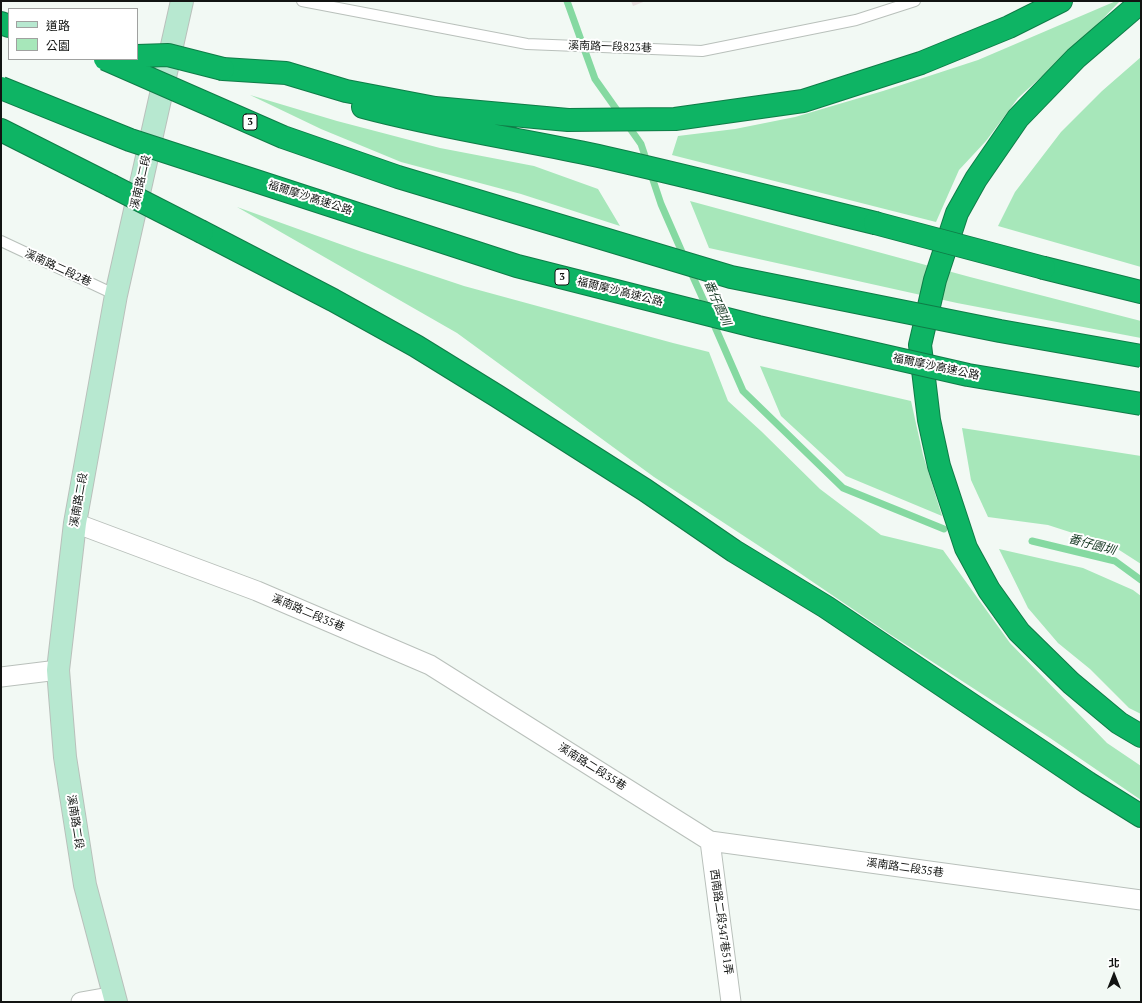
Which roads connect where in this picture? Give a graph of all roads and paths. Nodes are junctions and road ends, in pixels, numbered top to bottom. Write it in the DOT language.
graph roads {
  1 [pos="182,1"];
  2 [pos="302,1"];
  3 [pos="915,1"];
  4 [pos="1061,1"];
  5 [pos="1141,2"];
  6 [pos="138,56"];
  7 [pos="107,60"];
  8 [pos="223,69"];
  9 [pos="1,88"];
  10 [pos="1,130"];
  11 [pos="1,241"];
  12 [pos="1141,292"];
  13 [pos="116,296"];
  14 [pos="1141,356"];
  15 [pos="1141,404"];
  16 [pos="75,523"];
  17 [pos="58,670"];
  18 [pos="1,676"];
  19 [pos="1141,736"];
  20 [pos="1141,816"];
  21 [pos="710,841"];
  22 [pos="1141,900"];
  23 [pos="115,999"];
  24 [pos="81,1002"];
  25 [pos="731,1002"];
  1 -- 13 [label="main road, 溪南路二段"];
  2 -- 3 [label="lane, 溪南路一段823巷"];
  4 -- 8 [label="highway"];
  5 -- 19 [label="highway"];
  6 -- 8 [label="highway, bridge"];
  7 -- 14 [label="highway, 3, bridge"];
  8 -- 12 [label="highway, bridge"];
  9 -- 15 [label="highway, 福爾摩沙高速公路 / 3, bridge"];
  10 -- 20 [label="highway, bridge"];
  11 -- 13 [label="lane, 溪南路二段2巷"];
  13 -- 16 [label="main road, 溪南路二段"];
  16 -- 17 [label="main road, 溪南路二段"];
  16 -- 21 [label="street, 溪南路二段35巷"];
  17 -- 18 [label="street"];
  17 -- 23 [label="main road, 溪南路二段"];
  21 -- 22 [label="street, 溪南路二段35巷"];
  21 -- 25 [label="street, 西南路二段347巷51弄"];
  23 -- 24 [label="street"];
}
